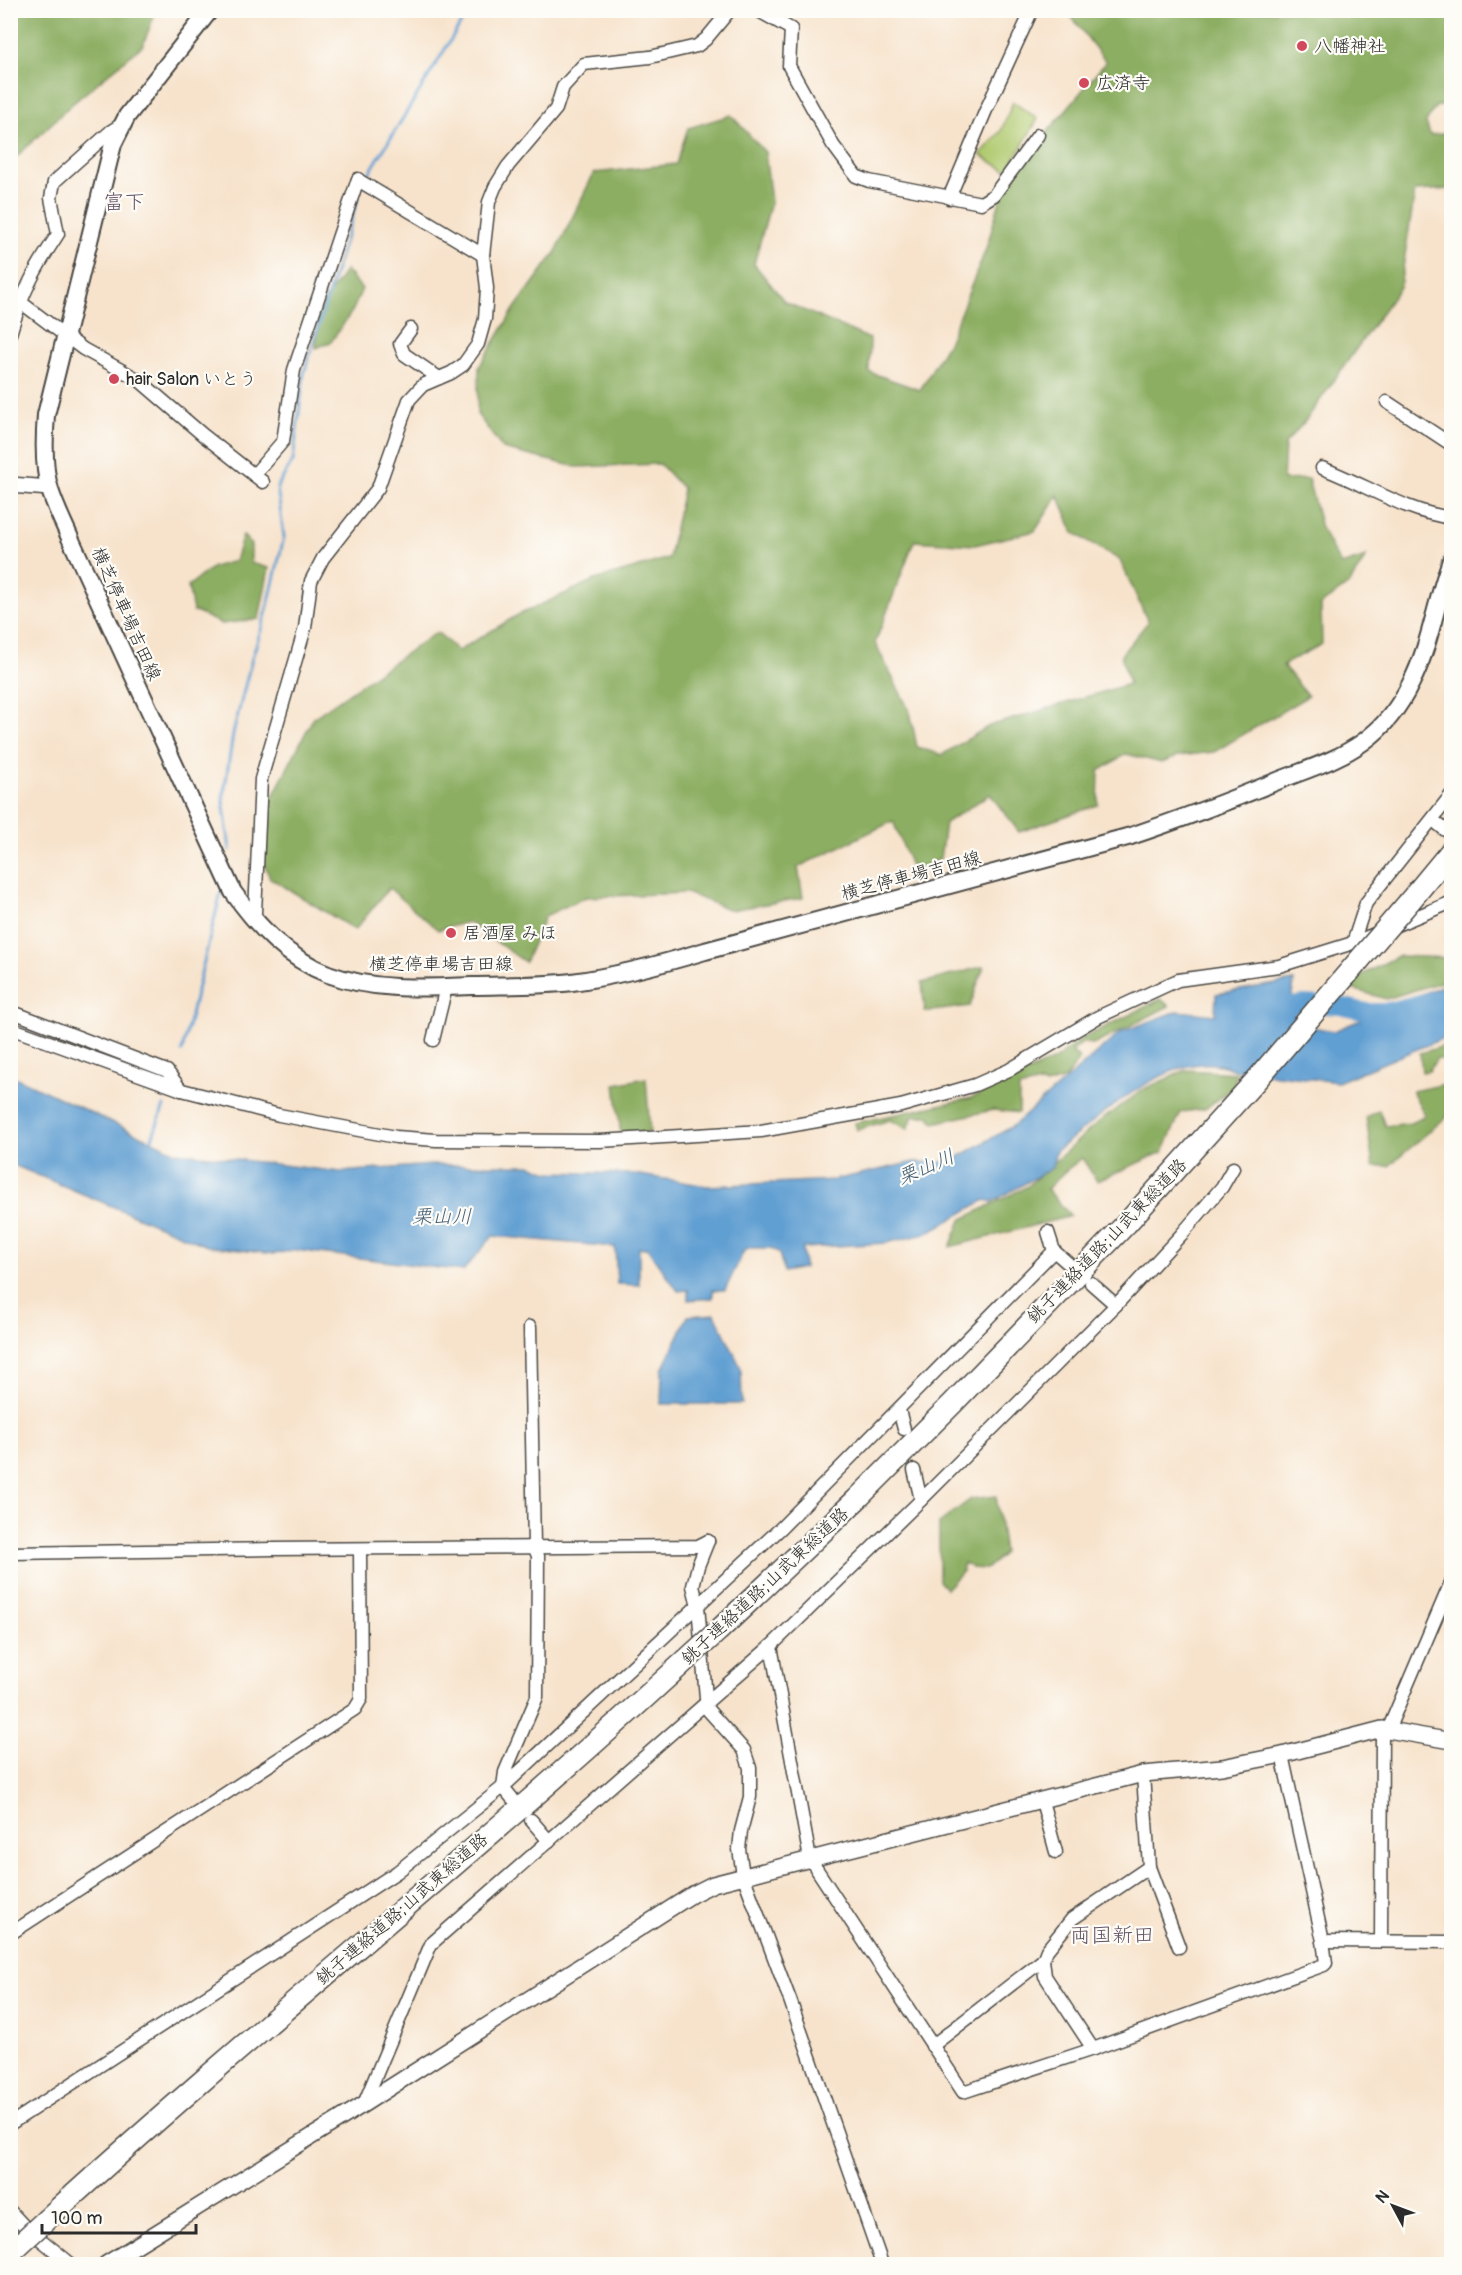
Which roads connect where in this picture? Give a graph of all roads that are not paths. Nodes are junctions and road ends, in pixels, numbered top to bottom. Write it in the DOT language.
graph roads {
  1 [pos="210,10"];
  2 [pos="730,10"];
  3 [pos="757,10"];
  4 [pos="1032,10"];
  5 [pos="122,124"];
  6 [pos="1038,135"];
  7 [pos="949,198"];
  8 [pos="483,255"];
  9 [pos="19,301"];
  10 [pos="411,329"];
  11 [pos="10,334"];
  12 [pos="65,336"];
  13 [pos="439,378"];
  14 [pos="1387,402"];
  15 [pos="1452,445"];
  16 [pos="1322,468"];
  17 [pos="10,485"];
  18 [pos="50,489"];
  19 [pos="1452,518"];
  20 [pos="1452,558"];
  21 [pos="1452,794"];
  22 [pos="1433,820"];
  23 [pos="1448,840"];
  24 [pos="1452,902"];
  25 [pos="253,920"];
  26 [pos="1353,943"];
  27 [pos="446,987"];
  28 [pos="10,1011"];
  29 [pos="10,1028"];
  30 [pos="432,1040"];
  31 [pos="182,1090"];
  32 [pos="1233,1168"];
  33 [pos="1048,1232"];
  34 [pos="1054,1251"];
  35 [pos="1070,1265"];
  36 [pos="1091,1284"];
  37 [pos="1116,1305"];
  38 [pos="530,1327"];
  39 [pos="899,1410"];
  40 [pos="904,1429"];
  41 [pos="914,1470"];
  42 [pos="921,1500"];
  43 [pos="534,1546"];
  44 [pos="360,1549"];
  45 [pos="10,1553"];
  46 [pos="1452,1580"];
  47 [pos="698,1606"];
  48 [pos="771,1646"];
  49 [pos="706,1701"];
  50 [pos="1385,1729"];
  51 [pos="1452,1741"];
  52 [pos="1282,1755"];
  53 [pos="1143,1774"];
  54 [pos="503,1786"];
  55 [pos="512,1798"];
  56 [pos="1042,1801"];
  57 [pos="531,1820"];
  58 [pos="549,1841"];
  59 [pos="1056,1852"];
  60 [pos="810,1859"];
  61 [pos="1149,1867"];
  62 [pos="743,1875"];
  63 [pos="10,1934"];
  64 [pos="1323,1941"];
  65 [pos="1381,1941"];
  66 [pos="1452,1942"];
  67 [pos="1179,1947"];
  68 [pos="1043,1960"];
  69 [pos="932,2046"];
  70 [pos="1094,2049"];
  71 [pos="364,2104"];
  72 [pos="10,2124"];
  73 [pos="10,2211"];
  74 [pos="10,2253"];
  75 [pos="71,2265"];
  76 [pos="106,2265"];
  77 [pos="882,2265"];
  1 -- 5 [label="main road, 横芝停車場吉田線"];
  2 -- 8 [label="street"];
  3 -- 7 [label="street"];
  4 -- 7 [label="street"];
  5 -- 9 [label="street"];
  5 -- 12 [label="main road, 横芝停車場吉田線"];
  6 -- 7 [label="street"];
  8 -- 12 [label="street"];
  8 -- 13 [label="street"];
  9 -- 11 [label="street"];
  9 -- 12 [label="street"];
  10 -- 13 [label="street"];
  12 -- 18 [label="main road, 横芝停車場吉田線"];
  13 -- 25 [label="street"];
  14 -- 15 [label="street"];
  16 -- 19 [label="street"];
  17 -- 18 [label="street"];
  18 -- 25 [label="main road, 横芝停車場吉田線"];
  20 -- 27 [label="main road, 横芝停車場吉田線"];
  21 -- 22 [label="street"];
  22 -- 23 [label="street"];
  22 -- 26 [label="street"];
  23 -- 74 [label="highway, 銚子連絡道路;山武東総道路, bridge"];
  24 -- 26 [label="street"];
  25 -- 27 [label="main road, 横芝停車場吉田線"];
  26 -- 31 [label="street"];
  27 -- 30 [label="street"];
  28 -- 31 [label="street"];
  29 -- 31 [label="street"];
  32 -- 37 [label="street"];
  33 -- 34 [label="street"];
  34 -- 35 [label="street"];
  34 -- 39 [label="street"];
  36 -- 37 [label="street"];
  37 -- 42 [label="street"];
  38 -- 43 [label="street"];
  39 -- 40 [label="street"];
  39 -- 47 [label="street"];
  41 -- 42 [label="street"];
  42 -- 48 [label="street"];
  43 -- 44 [label="street"];
  43 -- 47 [label="street"];
  43 -- 54 [label="street"];
  44 -- 45 [label="street"];
  44 -- 63 [label="street"];
  46 -- 50 [label="street"];
  47 -- 49 [label="street"];
  47 -- 54 [label="street"];
  48 -- 49 [label="street"];
  48 -- 60 [label="street"];
  49 -- 58 [label="street"];
  49 -- 62 [label="street"];
  50 -- 51 [label="street"];
  50 -- 52 [label="street"];
  50 -- 65 [label="street"];
  52 -- 53 [label="street"];
  52 -- 64 [label="street"];
  53 -- 56 [label="street"];
  53 -- 61 [label="street"];
  54 -- 55 [label="street"];
  54 -- 72 [label="street"];
  56 -- 59 [label="street"];
  56 -- 60 [label="street"];
  57 -- 58 [label="street"];
  58 -- 71 [label="street"];
  60 -- 62 [label="street"];
  60 -- 69 [label="street"];
  61 -- 67 [label="street"];
  61 -- 68 [label="street"];
  62 -- 71 [label="street"];
  62 -- 77 [label="street"];
  64 -- 65 [label="street"];
  64 -- 70 [label="street"];
  65 -- 66 [label="street"];
  68 -- 69 [label="street"];
  68 -- 70 [label="street"];
  69 -- 70 [label="street"];
  71 -- 76 [label="street"];
  73 -- 75 [label="street"];
}
